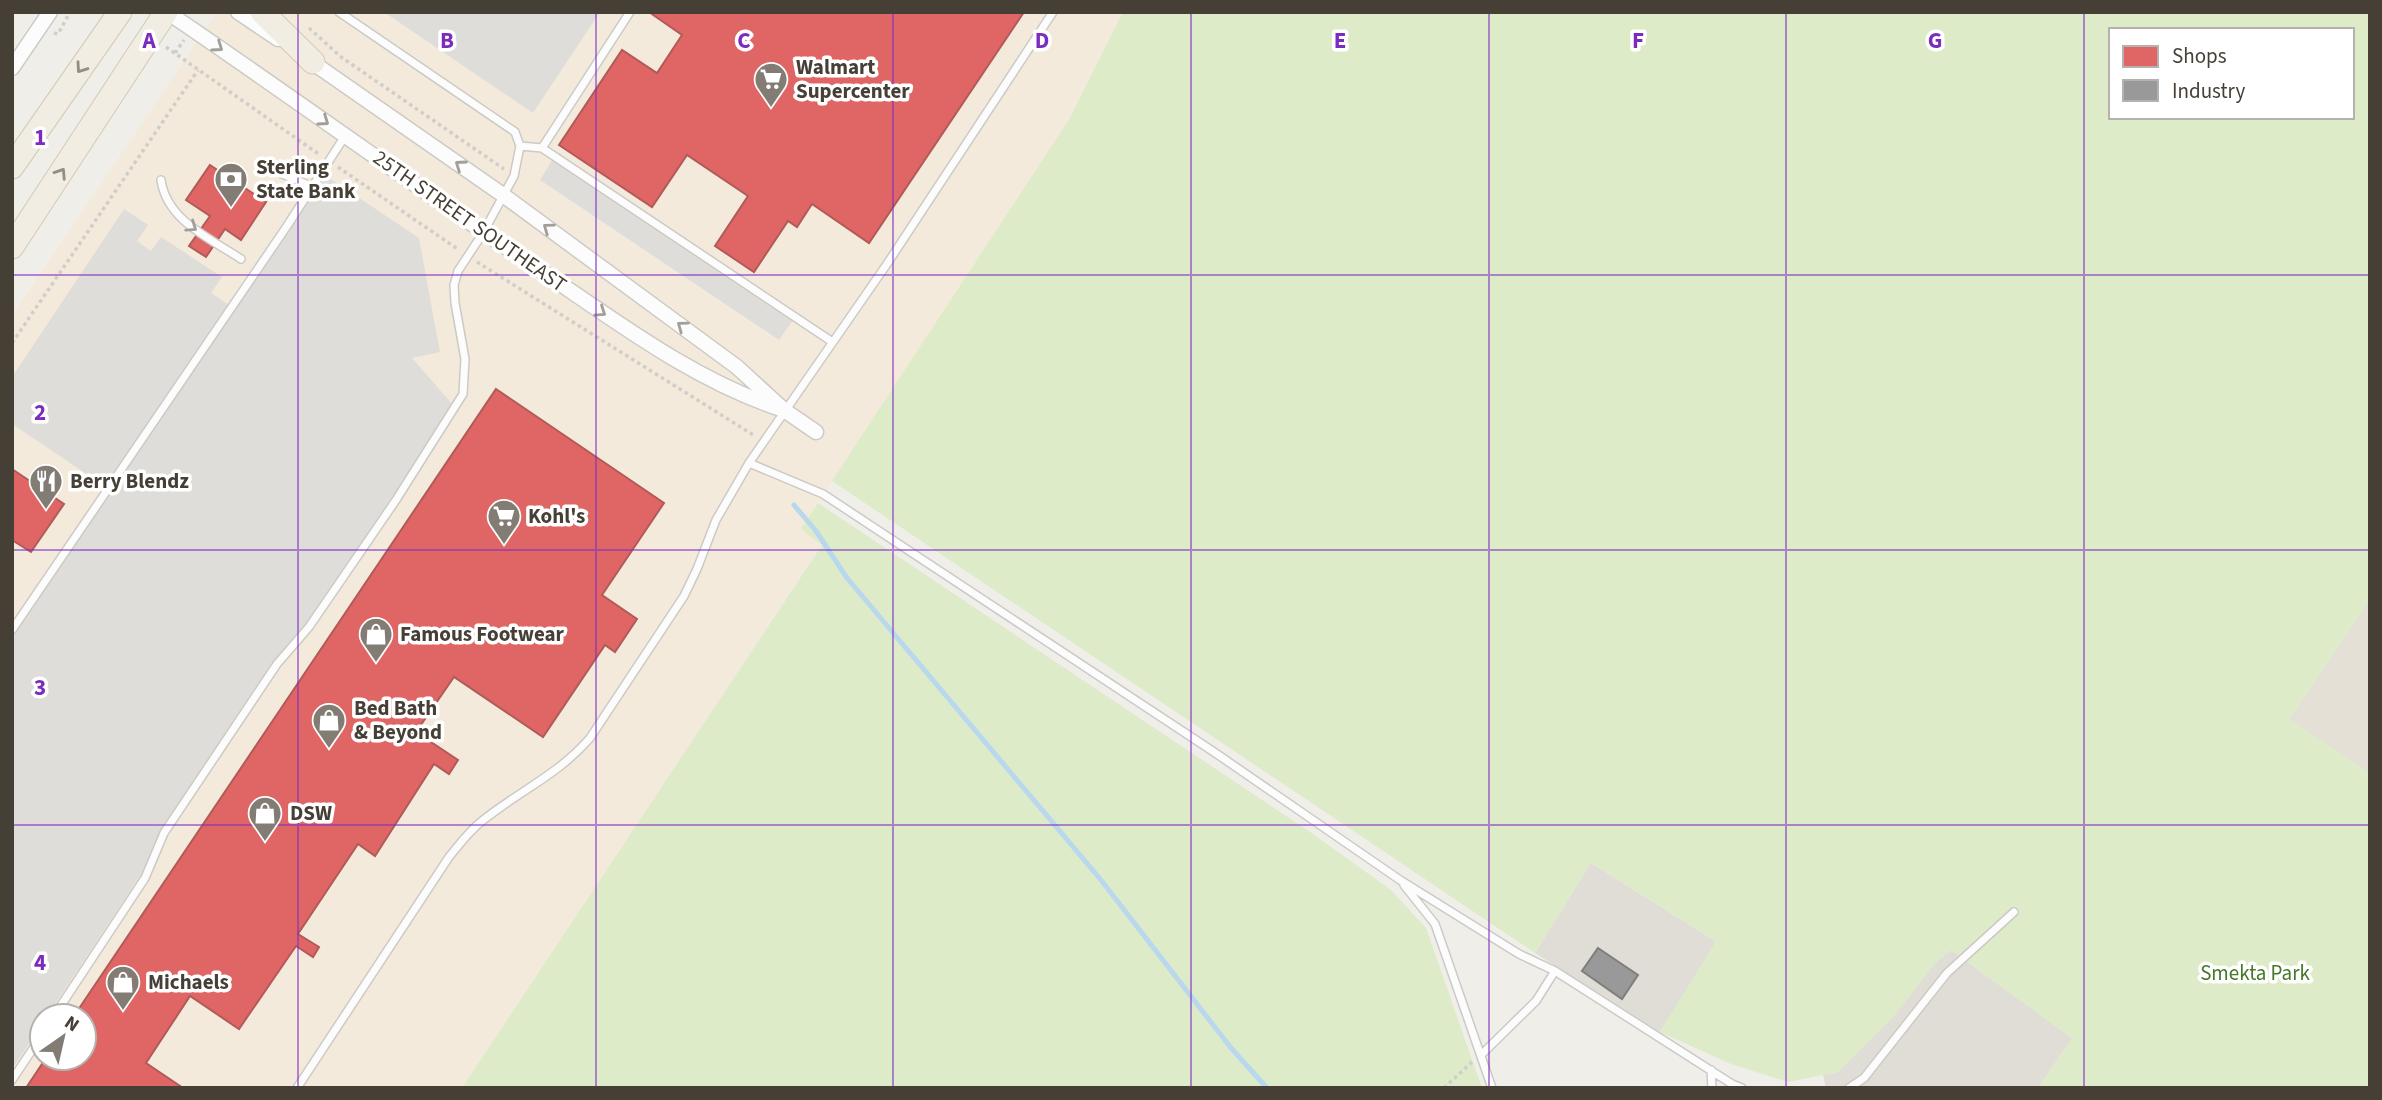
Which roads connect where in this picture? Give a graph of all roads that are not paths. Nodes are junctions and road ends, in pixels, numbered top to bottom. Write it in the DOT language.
graph roads {
  1 [pos="50,12"];
  2 [pos="120,12"];
  3 [pos="167,12"];
  4 [pos="238,12"];
  5 [pos="262,12"];
  6 [pos="339,12"];
  7 [pos="629,12"];
  8 [pos="1053,12"];
  9 [pos="313,62"];
  10 [pos="12,68"];
  11 [pos="345,135"];
  12 [pos="520,146"];
  13 [pos="542,148"];
  14 [pos="12,167"];
  15 [pos="282,174"];
  16 [pos="161,180"];
  17 [pos="313,187"];
  18 [pos="503,195"];
  19 [pos="483,233"];
  20 [pos="12,247"];
  21 [pos="241,259"];
  22 [pos="831,341"];
  23 [pos="784,410"];
  24 [pos="816,432"];
  25 [pos="749,463"];
  26 [pos="12,630"];
  27 [pos="1400,880"];
  28 [pos="2014,912"];
  29 [pos="1555,971"];
  30 [pos="63,1002"];
  31 [pos="1482,1054"];
  32 [pos="28,1056"];
  33 [pos="1711,1070"];
  34 [pos="12,1080"];
  35 [pos="297,1088"];
  36 [pos="1492,1088"];
  37 [pos="1712,1088"];
  38 [pos="1742,1088"];
  39 [pos="1849,1088"];
  1 -- 10 [label="street"];
  2 -- 14 [label="main road, one-way"];
  3 -- 11 [label="street, 25TH STREET SOUTHEAST, one-way"];
  20 -- 3 [label="main road, one-way"];
  4 -- 9 [label="street, 25TH STREET SOUTHEAST"];
  5 -- 9 [label="main road"];
  6 -- 12 [label="lane"];
  7 -- 13 [label="lane"];
  8 -- 22 [label="lane"];
  18 -- 9 [label="street, 25TH STREET SOUTHEAST, one-way"];
  11 -- 17 [label="lane"];
  11 -- 19 [label="street, 25TH STREET SOUTHEAST"];
  12 -- 13 [label="lane"];
  12 -- 18 [label="lane"];
  13 -- 22 [label="lane"];
  15 -- 17 [label="lane"];
  16 -- 21 [label="lane, one-way"];
  17 -- 26 [label="lane"];
  18 -- 19 [label="lane"];
  23 -- 18 [label="street, 25TH STREET SOUTHEAST, one-way"];
  19 -- 23 [label="street, 25TH STREET SOUTHEAST, one-way"];
  19 -- 30 [label="lane"];
  22 -- 23 [label="lane"];
  23 -- 24 [label="street, 25TH STREET SOUTHEAST"];
  23 -- 25 [label="lane"];
  25 -- 27 [label="lane"];
  25 -- 35 [label="lane"];
  27 -- 29 [label="lane"];
  27 -- 31 [label="lane"];
  28 -- 39 [label="lane"];
  29 -- 31 [label="lane"];
  29 -- 33 [label="lane"];
  31 -- 36 [label="lane"];
  32 -- 34 [label="lane"];
  33 -- 37 [label="lane"];
  33 -- 38 [label="lane"];
}
